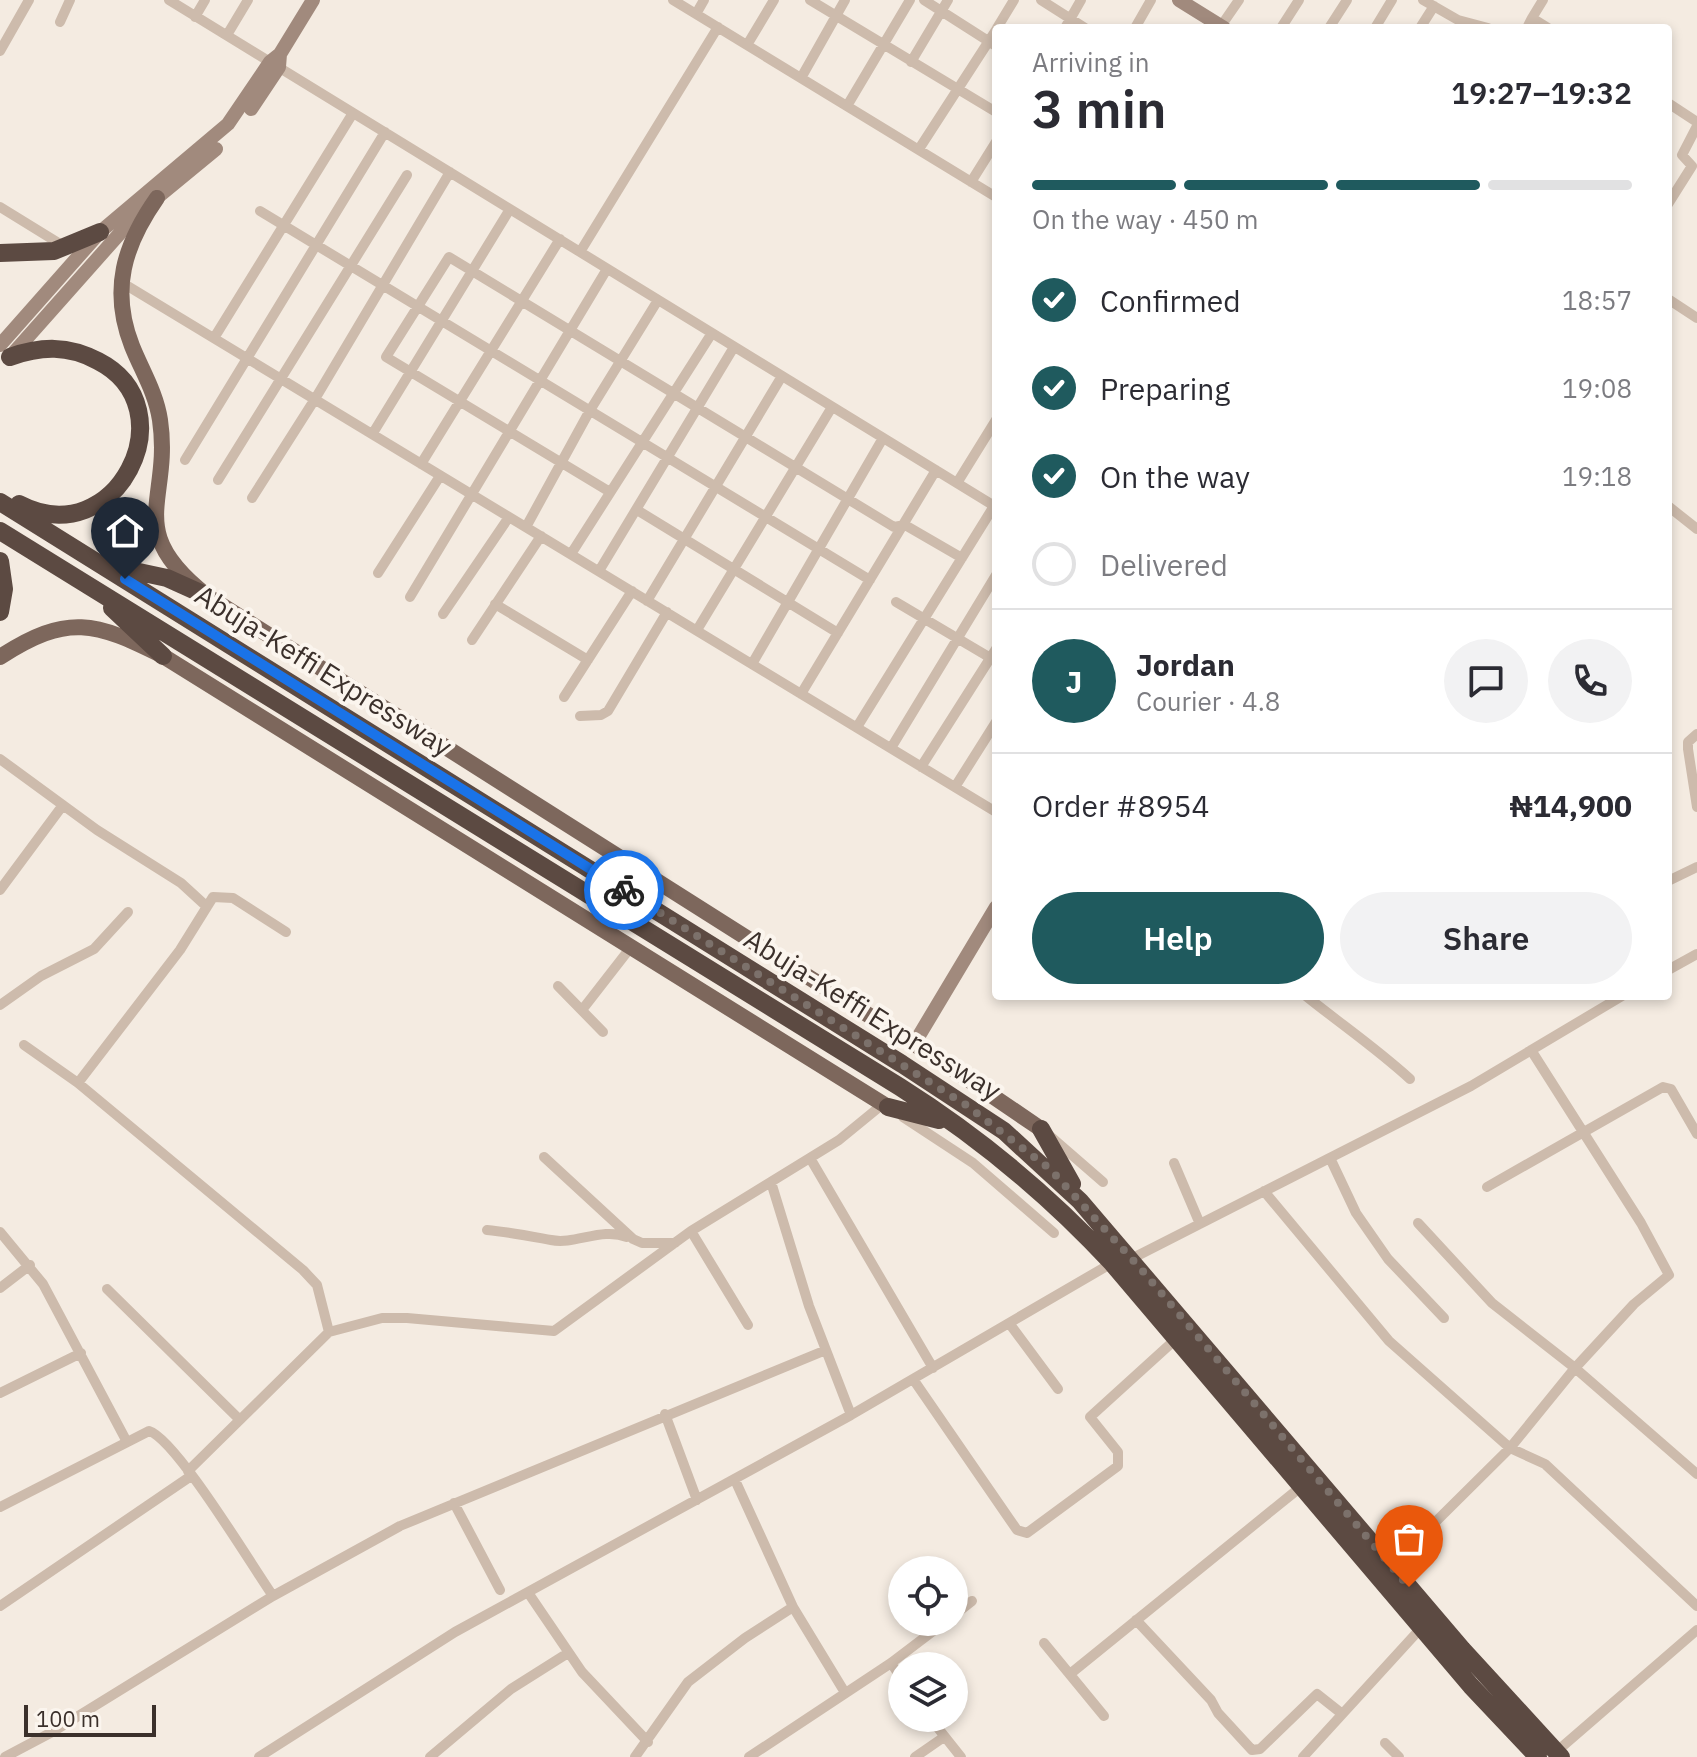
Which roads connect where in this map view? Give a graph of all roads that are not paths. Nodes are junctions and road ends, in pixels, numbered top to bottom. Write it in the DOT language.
graph roads {
  1 [pos="29,0"];
  2 [pos="70,0"];
  3 [pos="169,0"];
  4 [pos="205,0"];
  5 [pos="248,0"];
  6 [pos="313,0"];
  7 [pos="673,0"];
  8 [pos="704,0"];
  9 [pos="774,0"];
  10 [pos="810,0"];
  11 [pos="845,0"];
  12 [pos="910,0"];
  13 [pos="924,0"];
  14 [pos="948,0"];
  15 [pos="1014,0"];
  16 [pos="1041,0"];
  17 [pos="1081,0"];
  18 [pos="1151,0"];
  19 [pos="1239,0"];
  20 [pos="1299,0"];
  21 [pos="1347,0"];
  22 [pos="1392,0"];
  23 [pos="1423,0"];
  24 [pos="1543,0"];
  25 [pos="1182,1"];
  26 [pos="1434,6"];
  27 [pos="942,11"];
  28 [pos="696,14"];
  29 [pos="836,16"];
  30 [pos="195,17"];
  31 [pos="60,22"];
  32 [pos="1068,23"];
  33 [pos="1530,23"];
  34 [pos="1000,24"];
  35 [pos="1137,24"];
  36 [pos="1213,24"];
  37 [pos="1215,24"];
  38 [pos="1284,24"];
  39 [pos="1332,24"];
  40 [pos="1377,24"];
  41 [pos="1423,24"];
  42 [pos="1465,24"];
  43 [pos="718,27"];
  44 [pos="227,35"];
  45 [pos="992,44"];
  46 [pos="747,45"];
  47 [pos="883,46"];
  48 [pos="0,51"];
  49 [pos="276,61"];
  50 [pos="911,62"];
  51 [pos="801,78"];
  52 [pos="959,91"];
  53 [pos="847,106"];
  54 [pos="1672,106"];
  55 [pos="992,110"];
  56 [pos="353,113"];
  57 [pos="1697,124"];
  58 [pos="385,132"];
  59 [pos="992,148"];
  60 [pos="919,149"];
  61 [pos="450,172"];
  62 [pos="407,175"];
  63 [pos="971,182"];
  64 [pos="992,195"];
  65 [pos="157,198"];
  66 [pos="1672,198"];
  67 [pos="0,207"];
  68 [pos="510,209"];
  69 [pos="260,211"];
  70 [pos="284,226"];
  71 [pos="100,232"];
  72 [pos="560,239"];
  73 [pos="317,246"];
  74 [pos="65,247"];
  75 [pos="580,252"];
  76 [pos="0,253"];
  77 [pos="349,265"];
  78 [pos="607,269"];
  79 [pos="473,271"];
  80 [pos="121,282"];
  81 [pos="382,285"];
  82 [pos="658,300"];
  83 [pos="522,302"];
  84 [pos="1672,304"];
  85 [pos="416,305"];
  86 [pos="1697,318"];
  87 [pos="443,321"];
  88 [pos="571,330"];
  89 [pos="712,333"];
  90 [pos="214,338"];
  91 [pos="734,347"];
  92 [pos="493,352"];
  93 [pos="3,357"];
  94 [pos="247,358"];
  95 [pos="621,361"];
  96 [pos="411,375"];
  97 [pos="782,376"];
  98 [pos="282,379"];
  99 [pos="541,382"];
  100 [pos="671,392"];
  101 [pos="315,399"];
  102 [pos="460,403"];
  103 [pos="832,407"];
  104 [pos="698,409"];
  105 [pos="589,412"];
  106 [pos="992,428"];
  107 [pos="373,433"];
  108 [pos="511,433"];
  109 [pos="745,438"];
  110 [pos="883,438"];
  111 [pos="641,443"];
  112 [pos="185,460"];
  113 [pos="668,460"];
  114 [pos="561,463"];
  115 [pos="421,464"];
  116 [pos="796,469"];
  117 [pos="936,470"];
  118 [pos="440,476"];
  119 [pos="218,480"];
  120 [pos="957,483"];
  121 [pos="715,488"];
  122 [pos="610,492"];
  123 [pos="0,494"];
  124 [pos="473,497"];
  125 [pos="252,498"];
  126 [pos="847,499"];
  127 [pos="0,502"];
  128 [pos="992,505"];
  129 [pos="1672,509"];
  130 [pos="637,510"];
  131 [pos="992,512"];
  132 [pos="509,517"];
  133 [pos="767,519"];
  134 [pos="905,525"];
  135 [pos="526,527"];
  136 [pos="1697,529"];
  137 [pos="0,531"];
  138 [pos="541,536"];
  139 [pos="684,539"];
  140 [pos="818,549"];
  141 [pos="571,554"];
  142 [pos="962,558"];
  143 [pos="0,561"];
  144 [pos="100,564"];
  145 [pos="735,569"];
  146 [pos="599,571"];
  147 [pos="378,573"];
  148 [pos="870,580"];
  149 [pos="992,581"];
  150 [pos="93,589"];
  151 [pos="632,591"];
  152 [pos="207,596"];
  153 [pos="410,597"];
  154 [pos="647,601"];
  155 [pos="788,601"];
  156 [pos="896,602"];
  157 [pos="495,604"];
  158 [pos="0,612"];
  159 [pos="667,612"];
  160 [pos="443,614"];
  161 [pos="924,618"];
  162 [pos="697,630"];
  163 [pos="838,633"];
  164 [pos="957,638"];
  165 [pos="472,640"];
  166 [pos="992,655"];
  167 [pos="163,656"];
  168 [pos="0,657"];
  169 [pos="992,659"];
  170 [pos="588,660"];
  171 [pos="752,664"];
  172 [pos="801,694"];
  173 [pos="564,697"];
  174 [pos="580,716"];
  175 [pos="857,727"];
  176 [pos="992,728"];
  177 [pos="1697,734"];
  178 [pos="891,748"];
  179 [pos="0,759"];
  180 [pos="921,767"];
  181 [pos="955,787"];
  182 [pos="63,805"];
  183 [pos="1697,807"];
  184 [pos="992,810"];
  185 [pos="1697,867"];
  186 [pos="1672,879"];
  187 [pos="0,890"];
  188 [pos="205,905"];
  189 [pos="128,912"];
  190 [pos="992,914"];
  191 [pos="286,932"];
  192 [pos="631,947"];
  193 [pos="1697,954"];
  194 [pos="1672,968"];
  195 [pos="558,986"];
  196 [pos="1311,1000"];
  197 [pos="1615,1000"];
  198 [pos="0,1005"];
  199 [pos="582,1010"];
  200 [pos="603,1032"];
  201 [pos="914,1044"];
  202 [pos="24,1045"];
  203 [pos="1531,1050"];
  204 [pos="1410,1079"];
  205 [pos="78,1083"];
  206 [pos="886,1106"];
  207 [pos="963,1129"];
  208 [pos="1041,1129"];
  209 [pos="1585,1132"];
  210 [pos="1697,1134"];
  211 [pos="544,1157"];
  212 [pos="810,1158"];
  213 [pos="1330,1158"];
  214 [pos="1174,1163"];
  215 [pos="771,1182"];
  216 [pos="1103,1182"];
  217 [pos="1487,1187"];
  218 [pos="1264,1191"];
  219 [pos="1080,1201"];
  220 [pos="1418,1223"];
  221 [pos="1200,1224"];
  222 [pos="487,1230"];
  223 [pos="691,1231"];
  224 [pos="0,1232"];
  225 [pos="1054,1233"];
  226 [pos="633,1239"];
  227 [pos="675,1243"];
  228 [pos="1131,1259"];
  229 [pos="1112,1263"];
  230 [pos="30,1265"];
  231 [pos="0,1288"];
  232 [pos="107,1289"];
  233 [pos="1444,1318"];
  234 [pos="1009,1323"];
  235 [pos="748,1325"];
  236 [pos="329,1332"];
  237 [pos="1177,1338"];
  238 [pos="826,1350"];
  239 [pos="81,1353"];
  240 [pos="933,1368"];
  241 [pos="1575,1368"];
  242 [pos="913,1379"];
  243 [pos="1058,1389"];
  244 [pos="0,1393"];
  245 [pos="665,1414"];
  246 [pos="851,1415"];
  247 [pos="239,1419"];
  248 [pos="127,1442"];
  249 [pos="1510,1448"];
  250 [pos="189,1473"];
  251 [pos="1697,1474"];
  252 [pos="735,1480"];
  253 [pos="1302,1486"];
  254 [pos="697,1500"];
  255 [pos="454,1503"];
  256 [pos="0,1507"];
  257 [pos="1391,1566"];
  258 [pos="500,1590"];
  259 [pos="529,1594"];
  260 [pos="273,1596"];
  261 [pos="972,1601"];
  262 [pos="968,1604"];
  263 [pos="0,1606"];
  264 [pos="1697,1606"];
  265 [pos="793,1607"];
  266 [pos="1136,1620"];
  267 [pos="1421,1628"];
  268 [pos="1697,1630"];
  269 [pos="927,1636"];
  270 [pos="1044,1643"];
  271 [pos="905,1652"];
  272 [pos="568,1653"];
  273 [pos="888,1665"];
  274 [pos="1070,1674"];
  275 [pos="844,1691"];
  276 [pos="1341,1713"];
  277 [pos="1104,1716"];
  278 [pos="940,1732"];
  279 [pos="944,1737"];
  280 [pos="648,1742"];
  281 [pos="1385,1743"];
  282 [pos="1552,1755"];
  283 [pos="264,1756"];
  284 [pos="5,1757"];
  285 [pos="430,1757"];
  286 [pos="635,1757"];
  287 [pos="749,1757"];
  288 [pos="915,1757"];
  289 [pos="961,1757"];
  290 [pos="1303,1757"];
  291 [pos="1399,1757"];
  1 -- 48 [label="street"];
  2 -- 31 [label="street"];
  3 -- 30 [label="street"];
  4 -- 30 [label="street"];
  5 -- 44 [label="street"];
  6 -- 49 [label="street"];
  7 -- 28 [label="street"];
  8 -- 28 [label="street"];
  9 -- 46 [label="street"];
  10 -- 29 [label="street"];
  11 -- 29 [label="street"];
  12 -- 47 [label="street"];
  13 -- 27 [label="street"];
  14 -- 27 [label="street"];
  15 -- 34 [label="street"];
  16 -- 32 [label="street"];
  17 -- 32 [label="street"];
  18 -- 35 [label="street"];
  19 -- 37 [label="street"];
  20 -- 38 [label="street"];
  21 -- 39 [label="street"];
  22 -- 40 [label="street"];
  23 -- 26 [label="street"];
  24 -- 33 [label="street"];
  25 -- 36 [label="street"];
  26 -- 41 [label="street"];
  26 -- 42 [label="street"];
  27 -- 45 [label="street"];
  27 -- 50 [label="street"];
  28 -- 43 [label="street"];
  29 -- 47 [label="street"];
  29 -- 51 [label="street"];
  30 -- 44 [label="street"];
  43 -- 46 [label="street"];
  43 -- 75 [label="street"];
  44 -- 49 [label="street"];
  45 -- 52 [label="street"];
  46 -- 51 [label="street"];
  47 -- 50 [label="street"];
  47 -- 53 [label="street"];
  49 -- 56 [label="street"];
  49 -- 65 [label="street"];
  49 -- 71 [label="street"];
  50 -- 52 [label="street"];
  51 -- 53 [label="street"];
  52 -- 55 [label="street"];
  52 -- 60 [label="street"];
  53 -- 60 [label="street"];
  54 -- 57 [label="street"];
  56 -- 58 [label="street"];
  56 -- 70 [label="street"];
  57 -- 66 [label="street"];
  58 -- 61 [label="street"];
  58 -- 73 [label="street"];
  59 -- 63 [label="street"];
  60 -- 63 [label="street"];
  61 -- 68 [label="street"];
  61 -- 81 [label="street"];
  62 -- 77 [label="street"];
  63 -- 64 [label="street"];
  65 -- 80 [label="main road, Abuja-Keffi Expressway"];
  65 -- 93 [label="street"];
  67 -- 74 [label="street"];
  68 -- 72 [label="street"];
  68 -- 79 [label="street"];
  69 -- 70 [label="street"];
  70 -- 73 [label="street"];
  70 -- 90 [label="street"];
  71 -- 74 [label="highway"];
  71 -- 93 [label="street"];
  72 -- 75 [label="street"];
  72 -- 83 [label="street"];
  73 -- 77 [label="street"];
  73 -- 94 [label="street"];
  74 -- 76 [label="highway"];
  75 -- 78 [label="street"];
  77 -- 81 [label="street"];
  77 -- 98 [label="street"];
  78 -- 82 [label="street"];
  78 -- 88 [label="street"];
  79 -- 83 [label="street"];
  79 -- 85 [label="street"];
  79 -- 87 [label="street"];
  80 -- 90 [label="street"];
  80 -- 152 [label="main road, Abuja-Keffi Expressway"];
  81 -- 85 [label="street"];
  81 -- 101 [label="street"];
  82 -- 89 [label="street"];
  82 -- 95 [label="street"];
  83 -- 88 [label="street"];
  83 -- 92 [label="street"];
  84 -- 86 [label="street"];
  85 -- 87 [label="street"];
  85 -- 96 [label="street"];
  87 -- 92 [label="street"];
  87 -- 96 [label="street"];
  88 -- 95 [label="street"];
  88 -- 99 [label="street"];
  89 -- 91 [label="street"];
  89 -- 100 [label="street"];
  90 -- 94 [label="street"];
  91 -- 97 [label="street"];
  91 -- 104 [label="street"];
  92 -- 99 [label="street"];
  92 -- 102 [label="street"];
  93 -- 123 [label="highway"];
  94 -- 98 [label="street"];
  94 -- 112 [label="street"];
  95 -- 100 [label="street"];
  95 -- 105 [label="street"];
  96 -- 102 [label="street"];
  96 -- 107 [label="street"];
  97 -- 103 [label="street"];
  97 -- 109 [label="street"];
  98 -- 101 [label="street"];
  98 -- 119 [label="street"];
  99 -- 105 [label="street"];
  99 -- 108 [label="street"];
  100 -- 104 [label="street"];
  100 -- 111 [label="street"];
  101 -- 107 [label="street"];
  101 -- 125 [label="street"];
  102 -- 108 [label="street"];
  102 -- 115 [label="street"];
  103 -- 110 [label="street"];
  103 -- 116 [label="street"];
  104 -- 109 [label="street"];
  104 -- 113 [label="street"];
  105 -- 111 [label="street"];
  105 -- 114 [label="street"];
  106 -- 120 [label="street"];
  107 -- 115 [label="street"];
  108 -- 114 [label="street"];
  108 -- 124 [label="street"];
  109 -- 116 [label="street"];
  109 -- 121 [label="street"];
  110 -- 117 [label="street"];
  110 -- 126 [label="street"];
  111 -- 113 [label="street"];
  111 -- 122 [label="street"];
  113 -- 121 [label="street"];
  113 -- 130 [label="street"];
  114 -- 122 [label="street"];
  114 -- 135 [label="street"];
  115 -- 118 [label="street"];
  116 -- 126 [label="street"];
  116 -- 133 [label="street"];
  117 -- 120 [label="street"];
  117 -- 134 [label="street"];
  118 -- 124 [label="street"];
  118 -- 147 [label="street"];
  120 -- 128 [label="street"];
  121 -- 133 [label="street"];
  121 -- 139 [label="street"];
  122 -- 141 [label="street"];
  124 -- 132 [label="street"];
  124 -- 153 [label="street"];
  126 -- 134 [label="street"];
  126 -- 140 [label="street"];
  127 -- 144 [label="highway, Abuja-Keffi Expressway"];
  129 -- 136 [label="street"];
  130 -- 139 [label="street"];
  130 -- 146 [label="street"];
  131 -- 142 [label="street"];
  132 -- 135 [label="street"];
  132 -- 160 [label="street"];
  133 -- 140 [label="street"];
  133 -- 145 [label="street"];
  134 -- 142 [label="street"];
  134 -- 148 [label="street"];
  135 -- 138 [label="street"];
  137 -- 150 [label="highway, Abuja-Keffi Expressway"];
  138 -- 141 [label="street"];
  138 -- 157 [label="street"];
  139 -- 145 [label="street"];
  139 -- 154 [label="street"];
  140 -- 148 [label="street"];
  140 -- 155 [label="street"];
  141 -- 146 [label="street"];
  142 -- 161 [label="street"];
  143 -- 158 [label="highway"];
  144 -- 152 [label="highway"];
  144 -- 219 [label="highway, Abuja-Keffi Expressway"];
  145 -- 155 [label="street"];
  145 -- 162 [label="street"];
  146 -- 151 [label="street"];
  148 -- 163 [label="street"];
  149 -- 164 [label="street"];
  150 -- 167 [label="highway"];
  150 -- 207 [label="highway, Abuja-Keffi Expressway"];
  151 -- 154 [label="street"];
  151 -- 170 [label="street"];
  152 -- 201 [label="main road, Abuja-Keffi Expressway"];
  154 -- 159 [label="street"];
  155 -- 163 [label="street"];
  155 -- 171 [label="street"];
  156 -- 161 [label="street"];
  157 -- 165 [label="street"];
  157 -- 170 [label="street"];
  159 -- 162 [label="street"];
  159 -- 174 [label="street"];
  161 -- 164 [label="street"];
  161 -- 175 [label="street"];
  162 -- 171 [label="street"];
  163 -- 172 [label="street"];
  164 -- 166 [label="street"];
  164 -- 178 [label="street"];
  167 -- 168 [label="main road"];
  167 -- 192 [label="main road"];
  169 -- 180 [label="street"];
  170 -- 173 [label="street"];
  171 -- 172 [label="street"];
  172 -- 175 [label="street"];
  175 -- 178 [label="street"];
  176 -- 181 [label="street"];
  177 -- 183 [label="street"];
  178 -- 180 [label="street"];
  179 -- 182 [label="street"];
  180 -- 181 [label="street"];
  181 -- 184 [label="street"];
  182 -- 187 [label="street"];
  182 -- 188 [label="street"];
  185 -- 186 [label="street"];
  188 -- 191 [label="street"];
  188 -- 205 [label="street"];
  189 -- 198 [label="street"];
  190 -- 201 [label="street"];
  192 -- 199 [label="street"];
  192 -- 206 [label="main road"];
  193 -- 194 [label="street"];
  195 -- 199 [label="street"];
  196 -- 204 [label="street"];
  197 -- 203 [label="street"];
  199 -- 200 [label="street"];
  201 -- 208 [label="main road, Abuja-Keffi Expressway"];
  202 -- 205 [label="street"];
  203 -- 209 [label="street"];
  203 -- 213 [label="street"];
  205 -- 236 [label="street"];
  206 -- 207 [label="highway"];
  206 -- 212 [label="street"];
  206 -- 225 [label="street"];
  207 -- 229 [label="highway, Abuja-Keffi Expressway"];
  208 -- 216 [label="street"];
  208 -- 219 [label="highway"];
  209 -- 210 [label="street"];
  209 -- 217 [label="street"];
  209 -- 241 [label="street"];
  211 -- 226 [label="street"];
  212 -- 215 [label="street"];
  212 -- 240 [label="street"];
  213 -- 218 [label="street"];
  213 -- 233 [label="street"];
  214 -- 221 [label="street"];
  215 -- 223 [label="street"];
  215 -- 238 [label="street"];
  218 -- 221 [label="street"];
  218 -- 249 [label="street"];
  219 -- 228 [label="highway, Abuja-Keffi Expressway"];
  220 -- 241 [label="street"];
  221 -- 228 [label="street"];
  222 -- 226 [label="street"];
  223 -- 227 [label="street"];
  223 -- 235 [label="street"];
  224 -- 230 [label="street"];
  226 -- 227 [label="street"];
  227 -- 236 [label="street"];
  228 -- 257 [label="highway, Abuja-Keffi Expressway"];
  229 -- 234 [label="street"];
  229 -- 237 [label="highway, Abuja-Keffi Expressway"];
  230 -- 231 [label="street"];
  230 -- 239 [label="street"];
  232 -- 247 [label="street"];
  234 -- 240 [label="street"];
  234 -- 243 [label="street"];
  236 -- 247 [label="street"];
  237 -- 242 [label="street"];
  237 -- 253 [label="highway, Abuja-Keffi Expressway"];
  238 -- 245 [label="street"];
  238 -- 246 [label="street"];
  239 -- 244 [label="street"];
  239 -- 248 [label="street"];
  240 -- 242 [label="street"];
  241 -- 249 [label="street"];
  241 -- 251 [label="street"];
  242 -- 246 [label="street"];
  245 -- 254 [label="street"];
  245 -- 255 [label="street"];
  246 -- 252 [label="street"];
  247 -- 250 [label="street"];
  248 -- 250 [label="street"];
  248 -- 256 [label="street"];
  249 -- 257 [label="street"];
  249 -- 264 [label="street"];
  250 -- 260 [label="street"];
  250 -- 263 [label="street"];
  252 -- 254 [label="street"];
  252 -- 265 [label="street"];
  253 -- 266 [label="street"];
  253 -- 267 [label="highway, Abuja-Keffi Expressway"];
  254 -- 259 [label="street"];
  255 -- 258 [label="street"];
  255 -- 260 [label="street"];
  257 -- 282 [label="highway, Abuja-Keffi Expressway"];
  259 -- 272 [label="street"];
  259 -- 283 [label="street"];
  260 -- 284 [label="street"];
  261 -- 262 [label="street"];
  265 -- 275 [label="street"];
  265 -- 280 [label="street"];
  266 -- 274 [label="street"];
  266 -- 276 [label="street"];
  267 -- 276 [label="street"];
  267 -- 282 [label="highway, Abuja-Keffi Expressway"];
  268 -- 282 [label="street"];
  269 -- 271 [label="street"];
  270 -- 274 [label="street"];
  272 -- 280 [label="street"];
  272 -- 285 [label="street"];
  273 -- 275 [label="street"];
  274 -- 277 [label="street"];
  275 -- 287 [label="street"];
  276 -- 290 [label="street"];
  278 -- 279 [label="street"];
  279 -- 288 [label="street"];
  279 -- 289 [label="street"];
  280 -- 286 [label="street"];
  281 -- 291 [label="street"];
}
